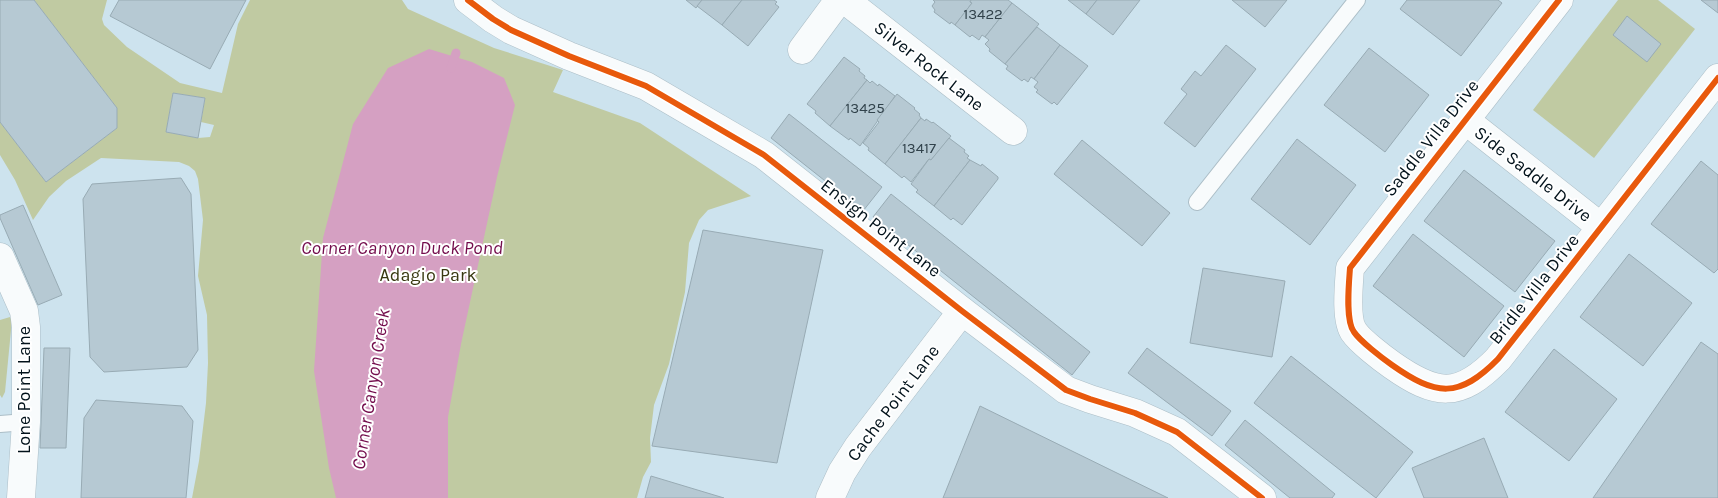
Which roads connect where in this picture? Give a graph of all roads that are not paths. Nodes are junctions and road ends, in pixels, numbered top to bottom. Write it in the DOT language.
graph roads {
  1 [pos="468,0"];
  2 [pos="839,0"];
  3 [pos="845,0"];
  4 [pos="1357,0"];
  5 [pos="1559,0"];
  6 [pos="802,50"];
  7 [pos="1718,78"];
  8 [pos="1464,120"];
  9 [pos="1013,131"];
  10 [pos="1197,202"];
  11 [pos="1601,227"];
  12 [pos="0,257"];
  13 [pos="1348,303"];
  14 [pos="962,311"];
  15 [pos="13,423"];
  16 [pos="21,498"];
  17 [pos="830,498"];
  18 [pos="1262,498"];
  1 -- 14 [label="street, Ensign Point Lane"];
  2 -- 6 [label="street"];
  3 -- 9 [label="street, Silver Rock Lane"];
  4 -- 10 [label="lane"];
  5 -- 8 [label="street, Saddle Villa Drive"];
  7 -- 11 [label="street, Bridle Villa Drive"];
  8 -- 11 [label="street, Side Saddle Drive"];
  8 -- 13 [label="street, Saddle Villa Drive"];
  11 -- 13 [label="street, Bridle Villa Drive"];
  12 -- 15 [label="street, Lone Point Lane"];
  14 -- 17 [label="street, Cache Point Lane"];
  14 -- 18 [label="street, Ensign Point Lane"];
  15 -- 16 [label="street, Lone Point Lane"];
}
